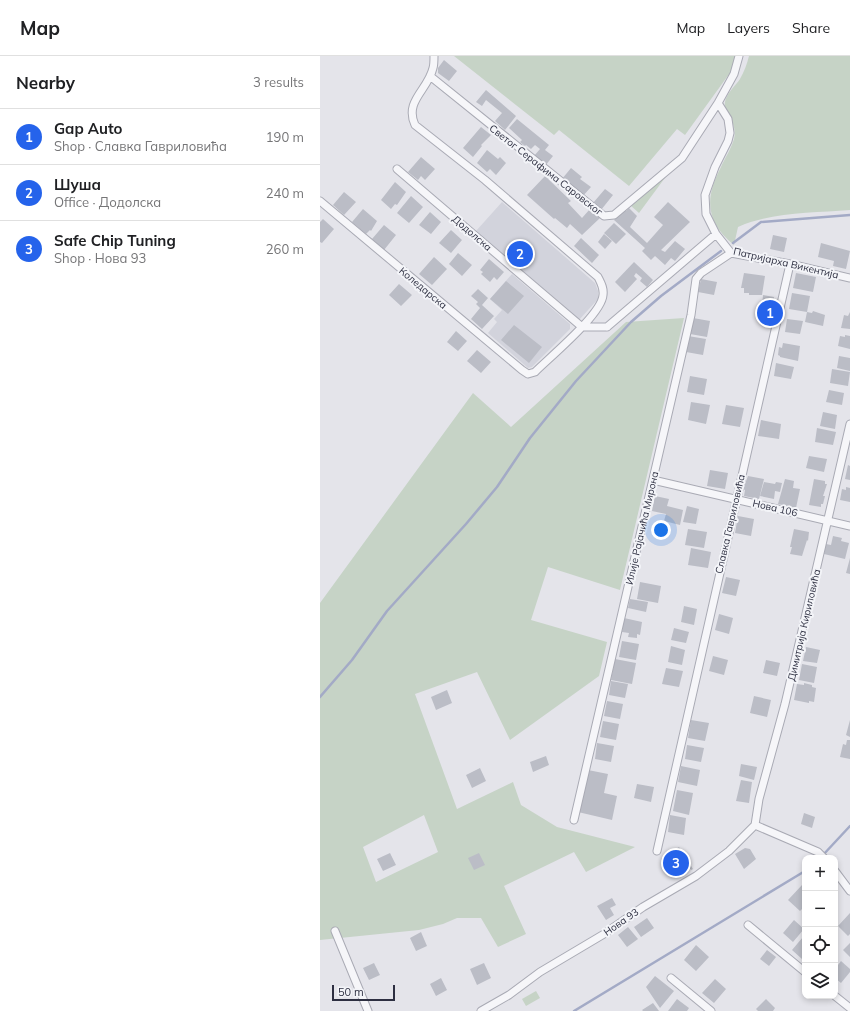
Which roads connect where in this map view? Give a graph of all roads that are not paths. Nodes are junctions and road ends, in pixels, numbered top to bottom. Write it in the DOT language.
graph roads {
  1 [pos="434,56"];
  2 [pos="739,56"];
  3 [pos="430,76"];
  4 [pos="718,103"];
  5 [pos="397,169"];
  6 [pos="320,201"];
  7 [pos="716,234"];
  8 [pos="732,253"];
  9 [pos="790,264"];
  10 [pos="850,278"];
  11 [pos="593,313"];
  12 [pos="582,327"];
  13 [pos="607,327"];
  14 [pos="850,424"];
  15 [pos="653,480"];
  16 [pos="736,500"];
  17 [pos="828,521"];
  18 [pos="850,526"];
  19 [pos="574,820"];
  20 [pos="755,825"];
  21 [pos="657,851"];
  22 [pos="821,855"];
  23 [pos="838,875"];
  24 [pos="850,891"];
  25 [pos="748,925"];
  26 [pos="335,931"];
  27 [pos="802,970"];
  28 [pos="671,978"];
  29 [pos="838,998"];
  30 [pos="850,1008"];
  31 [pos="368,1011"];
  32 [pos="481,1011"];
  33 [pos="712,1011"];
  1 -- 3 [label="street"];
  2 -- 4 [label="street, Светог Серафима Саровског"];
  3 -- 4 [label="street, Светог Серафима Саровског"];
  3 -- 11 [label="street"];
  4 -- 7 [label="street, Патријарха Викентија"];
  5 -- 12 [label="street, Додолска"];
  6 -- 12 [label="street, Коледарска"];
  7 -- 8 [label="street, Патријарха Викентија"];
  7 -- 13 [label="street"];
  8 -- 9 [label="street, Патријарха Викентија"];
  8 -- 15 [label="street, Илије Рајачића Мирона"];
  9 -- 10 [label="street, Патријарха Викентија"];
  9 -- 16 [label="street, Славка Гавриловића"];
  11 -- 12 [label="street"];
  11 -- 13 [label="street"];
  12 -- 13 [label="street"];
  14 -- 17 [label="street, Димитрија Кириловића"];
  15 -- 16 [label="street, Нова 106"];
  15 -- 19 [label="street, Илије Рајачића Мирона"];
  16 -- 17 [label="street, Нова 106"];
  16 -- 21 [label="street, Славка Гавриловића"];
  17 -- 18 [label="street, Нова 106"];
  17 -- 20 [label="street, Димитрија Кириловића"];
  20 -- 22 [label="street"];
  20 -- 32 [label="street, Нова 93"];
  23 -- 24 [label="street"];
  25 -- 27 [label="street"];
  26 -- 31 [label="street"];
  28 -- 33 [label="street"];
  29 -- 30 [label="street"];
}
